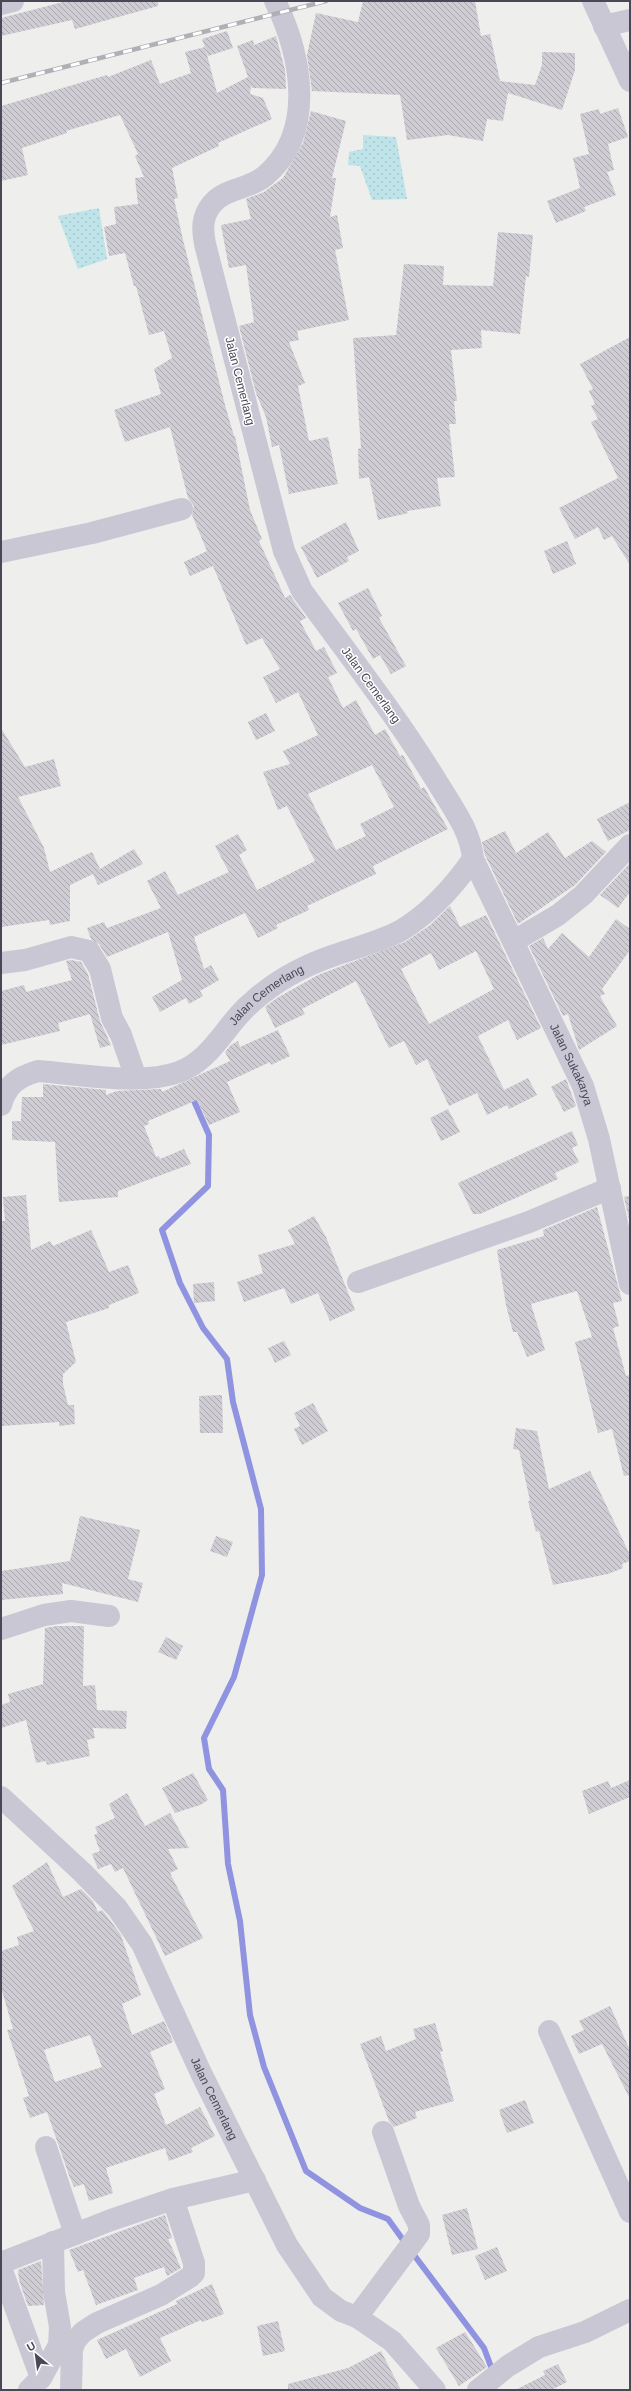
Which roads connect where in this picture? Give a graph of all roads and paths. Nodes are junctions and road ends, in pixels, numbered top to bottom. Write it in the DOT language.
graph roads {
  1 [pos="13,1"];
  2 [pos="593,1"];
  3 [pos="281,2"];
  4 [pos="1,4"];
  5 [pos="630,20"];
  6 [pos="604,26"];
  7 [pos="630,81"];
  8 [pos="182,509"];
  9 [pos="1,552"];
  10 [pos="630,845"];
  11 [pos="473,859"];
  12 [pos="514,941"];
  13 [pos="1,963"];
  14 [pos="136,1078"];
  15 [pos="1,1105"];
  16 [pos="610,1188"];
  17 [pos="629,1279"];
  18 [pos="358,1282"];
  19 [pos="109,1616"];
  20 [pos="1,1629"];
  21 [pos="4,1806"];
  22 [pos="549,2031"];
  23 [pos="383,2132"];
  24 [pos="46,2147"];
  25 [pos="255,2180"];
  26 [pos="173,2199"];
  27 [pos="630,2212"];
  28 [pos="75,2234"];
  29 [pos="53,2242"];
  30 [pos="1,2263"];
  31 [pos="1,2268"];
  32 [pos="630,2310"];
  33 [pos="356,2317"];
  34 [pos="35,2384"];
  35 [pos="71,2390"];
  36 [pos="435,2390"];
  37 [pos="478,2390"];
  1 -- 4 [label="street"];
  2 -- 6 [label="street"];
  3 -- 11 [label="street, Jalan Cemerlang"];
  5 -- 6 [label="street"];
  6 -- 7 [label="street"];
  8 -- 9 [label="street"];
  10 -- 12 [label="street"];
  11 -- 12 [label="street, Jalan Sukakarya"];
  11 -- 14 [label="street, Jalan Cemerlang"];
  12 -- 16 [label="street, Jalan Sukakarya"];
  13 -- 14 [label="street"];
  14 -- 15 [label="street, Jalan Cemerlang"];
  16 -- 17 [label="street, Jalan Sukakarya"];
  16 -- 18 [label="street"];
  19 -- 20 [label="street"];
  21 -- 25 [label="street, Jalan Cemerlang"];
  22 -- 27 [label="street"];
  23 -- 33 [label="street"];
  24 -- 28 [label="street"];
  25 -- 26 [label="street"];
  25 -- 33 [label="street, Jalan Cemerlang"];
  26 -- 28 [label="street"];
  26 -- 35 [label="street"];
  28 -- 29 [label="street"];
  29 -- 30 [label="street"];
  29 -- 34 [label="street"];
  31 -- 34 [label="street"];
  32 -- 37 [label="street"];
  33 -- 36 [label="street, Jalan Cemerlang"];
}
